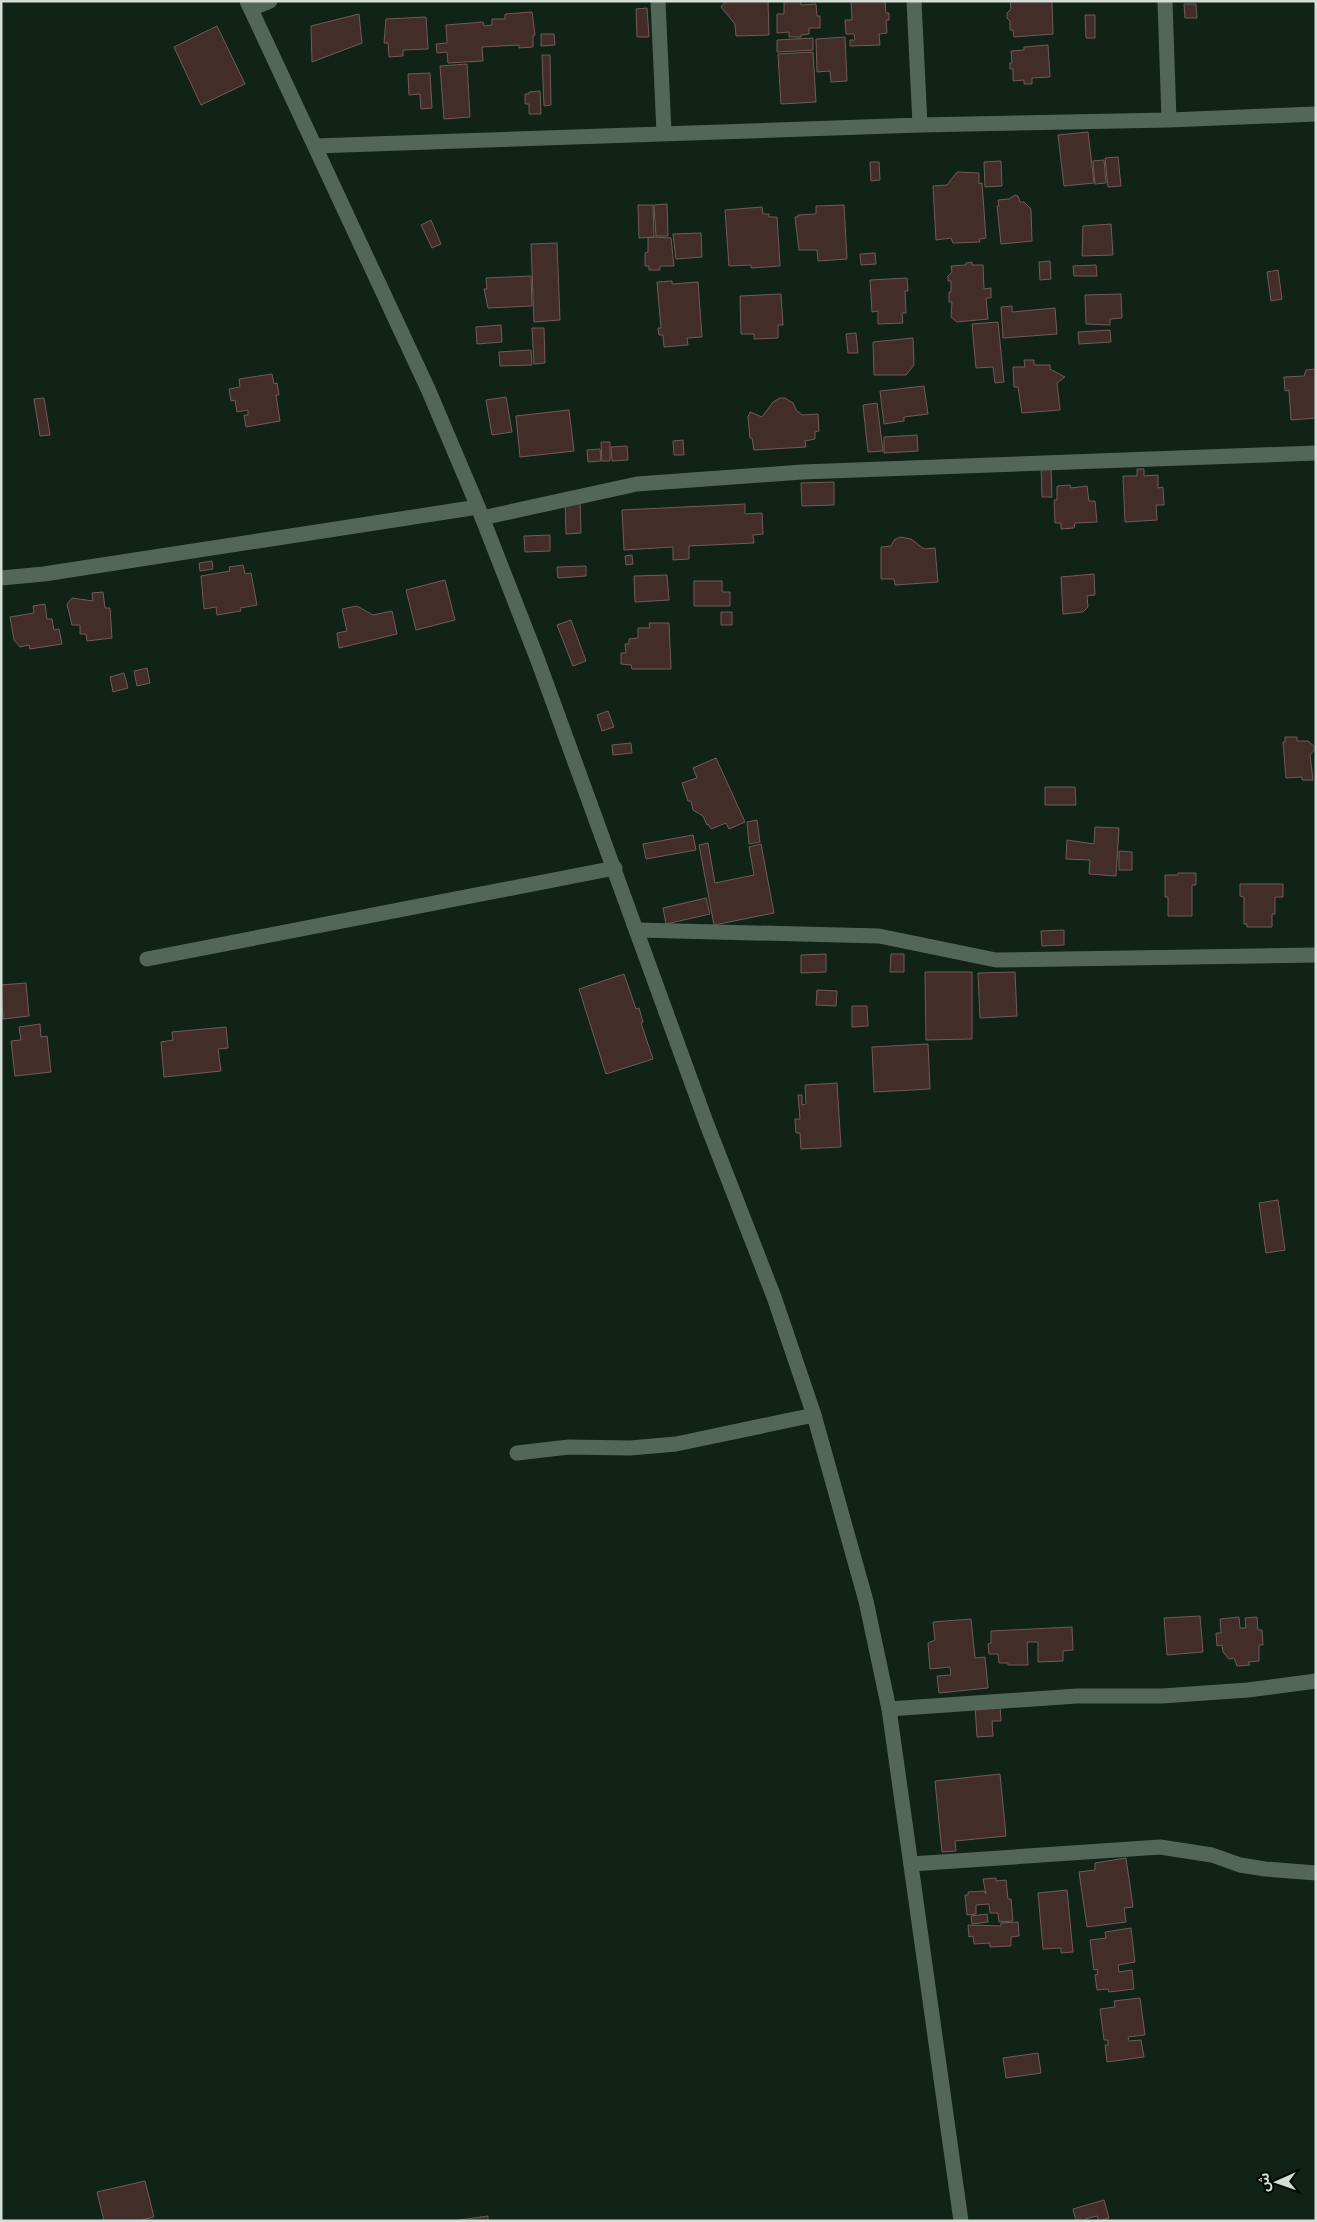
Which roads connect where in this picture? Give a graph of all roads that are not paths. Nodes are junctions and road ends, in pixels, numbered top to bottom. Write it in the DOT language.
graph roads {
  1 [pos="270,1"];
  2 [pos="658,1"];
  3 [pos="914,1"];
  4 [pos="1165,1"];
  5 [pos="249,5"];
  6 [pos="1316,114"];
  7 [pos="1168,120"];
  8 [pos="920,125"];
  9 [pos="664,133"];
  10 [pos="315,146"];
  11 [pos="1316,454"];
  12 [pos="480,512"];
  13 [pos="1,578"];
  14 [pos="615,868"];
  15 [pos="638,930"];
  16 [pos="1316,955"];
  17 [pos="147,959"];
  18 [pos="814,1415"];
  19 [pos="517,1453"];
  20 [pos="1316,1681"];
  21 [pos="889,1708"];
  22 [pos="911,1864"];
  23 [pos="1316,1873"];
  24 [pos="961,2221"];
  1 -- 5 [label="street"];
  2 -- 9 [label="street"];
  3 -- 8 [label="street"];
  4 -- 7 [label="street"];
  5 -- 10 [label="street"];
  6 -- 7 [label="street"];
  7 -- 8 [label="street"];
  8 -- 9 [label="street"];
  9 -- 10 [label="street"];
  10 -- 12 [label="street"];
  11 -- 12 [label="street"];
  12 -- 13 [label="street"];
  12 -- 14 [label="street"];
  14 -- 15 [label="street"];
  14 -- 17 [label="street"];
  15 -- 16 [label="street"];
  15 -- 18 [label="street"];
  18 -- 19 [label="street"];
  18 -- 21 [label="street"];
  20 -- 21 [label="street"];
  21 -- 22 [label="street"];
  22 -- 23 [label="street"];
  22 -- 24 [label="street"];
}
